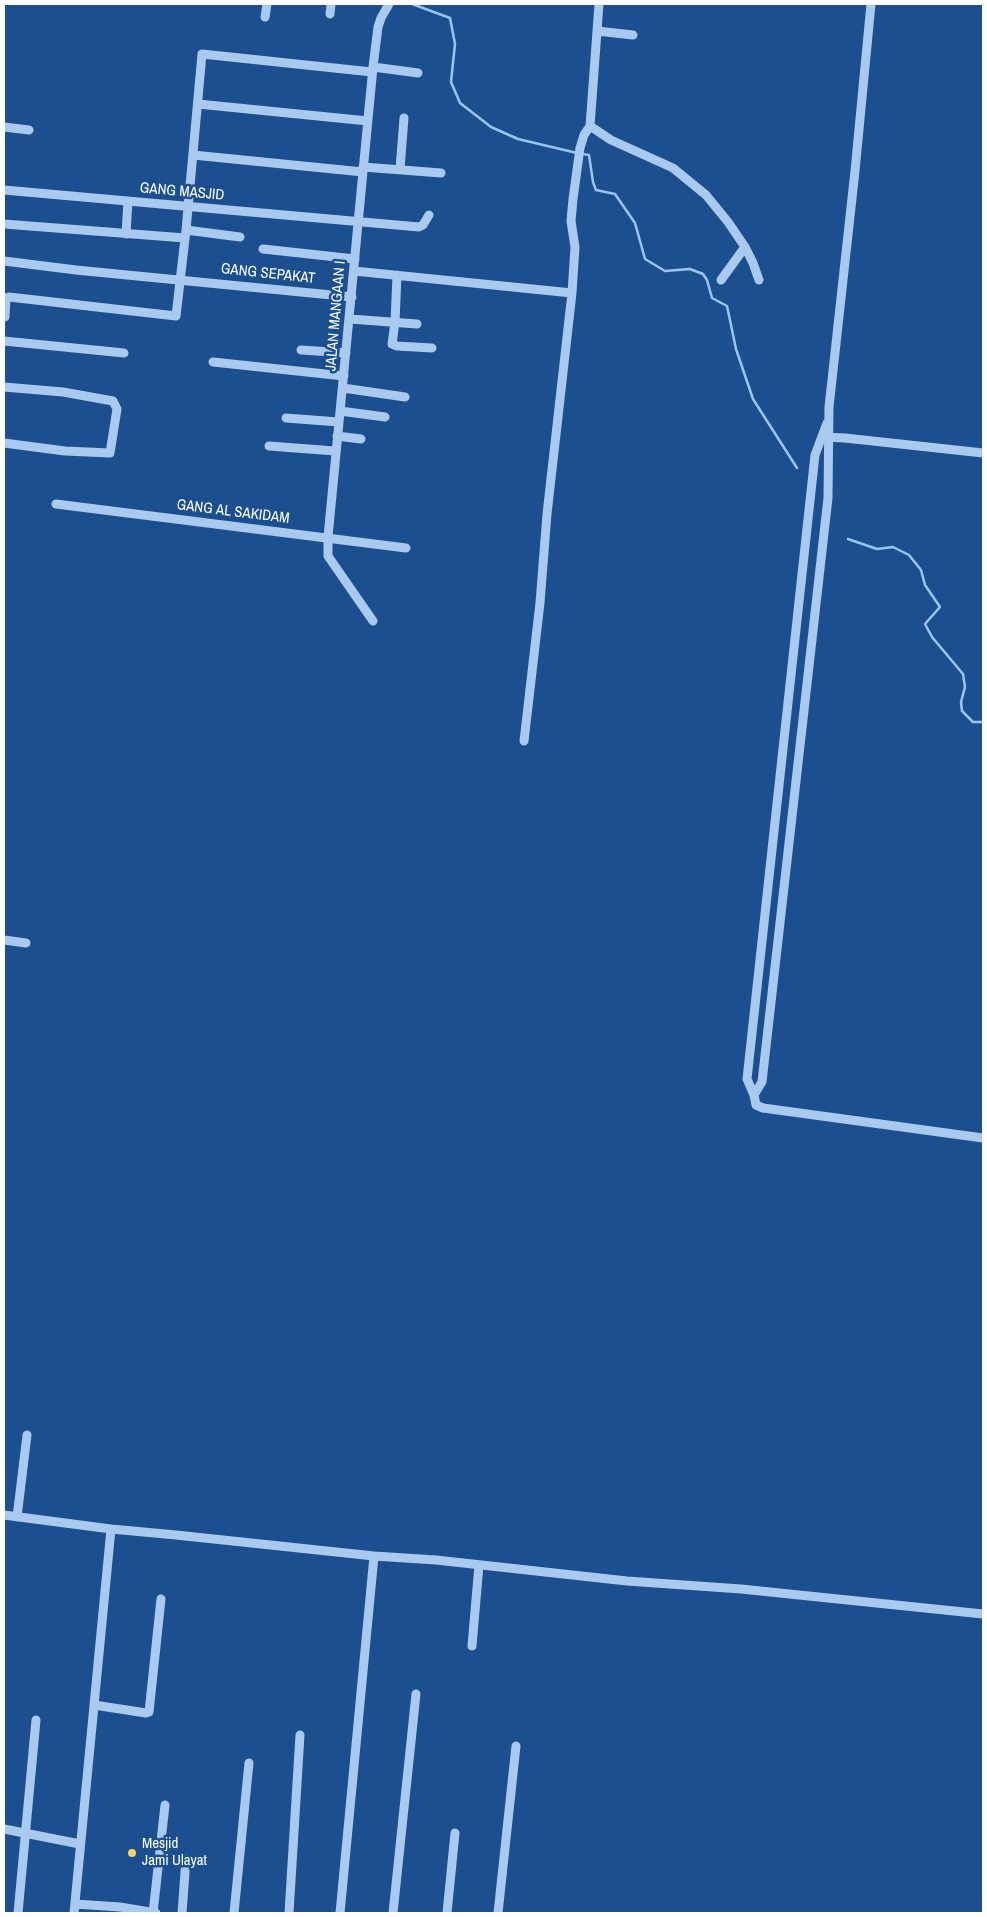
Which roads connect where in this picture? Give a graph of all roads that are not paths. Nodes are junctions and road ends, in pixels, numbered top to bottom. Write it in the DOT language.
graph roads {
  1 [pos="267,4"];
  2 [pos="331,4"];
  3 [pos="385,4"];
  4 [pos="599,4"];
  5 [pos="871,4"];
  6 [pos="330,14"];
  7 [pos="265,17"];
  8 [pos="597,31"];
  9 [pos="633,35"];
  10 [pos="373,70"];
  11 [pos="418,73"];
  12 [pos="198,104"];
  13 [pos="404,118"];
  14 [pos="368,121"];
  15 [pos="590,126"];
  16 [pos="4,127"];
  17 [pos="29,130"];
  18 [pos="193,155"];
  19 [pos="400,169"];
  20 [pos="363,170"];
  21 [pos="441,173"];
  22 [pos="4,190"];
  23 [pos="128,201"];
  24 [pos="188,207"];
  25 [pos="428,216"];
  26 [pos="359,222"];
  27 [pos="4,224"];
  28 [pos="126,234"];
  29 [pos="185,234"];
  30 [pos="240,237"];
  31 [pos="745,247"];
  32 [pos="264,249"];
  33 [pos="355,259"];
  34 [pos="4,261"];
  35 [pos="354,271"];
  36 [pos="397,275"];
  37 [pos="180,279"];
  38 [pos="721,280"];
  39 [pos="759,280"];
  40 [pos="572,293"];
  41 [pos="352,297"];
  42 [pos="5,317"];
  43 [pos="350,319"];
  44 [pos="395,322"];
  45 [pos="417,324"];
  46 [pos="4,341"];
  47 [pos="432,348"];
  48 [pos="301,350"];
  49 [pos="124,353"];
  50 [pos="346,353"];
  51 [pos="213,362"];
  52 [pos="344,376"];
  53 [pos="4,387"];
  54 [pos="343,388"];
  55 [pos="406,397"];
  56 [pos="340,411"];
  57 [pos="385,417"];
  58 [pos="286,418"];
  59 [pos="339,422"];
  60 [pos="337,436"];
  61 [pos="825,437"];
  62 [pos="361,439"];
  63 [pos="4,444"];
  64 [pos="269,446"];
  65 [pos="335,451"];
  66 [pos="983,453"];
  67 [pos="56,504"];
  68 [pos="328,537"];
  69 [pos="406,548"];
  70 [pos="373,620"];
  71 [pos="524,741"];
  72 [pos="4,940"];
  73 [pos="26,943"];
  74 [pos="754,1095"];
  75 [pos="983,1138"];
  76 [pos="27,1435"];
  77 [pos="4,1515"];
  78 [pos="17,1517"];
  79 [pos="111,1530"];
  80 [pos="374,1556"];
  81 [pos="479,1565"];
  82 [pos="161,1599"];
  83 [pos="983,1614"];
  84 [pos="472,1646"];
  85 [pos="416,1694"];
  86 [pos="94,1705"];
  87 [pos="36,1720"];
  88 [pos="300,1735"];
  89 [pos="516,1746"];
  90 [pos="249,1763"];
  91 [pos="165,1805"];
  92 [pos="4,1829"];
  93 [pos="25,1833"];
  94 [pos="455,1833"];
  95 [pos="80,1844"];
  96 [pos="186,1858"];
  97 [pos="75,1909"];
  98 [pos="134,1912"];
  99 [pos="18,1913"];
  100 [pos="155,1913"];
  101 [pos="182,1913"];
  102 [pos="234,1913"];
  103 [pos="289,1913"];
  104 [pos="340,1913"];
  105 [pos="393,1913"];
  106 [pos="447,1913"];
  107 [pos="498,1913"];
  1 -- 7 [label="street"];
  2 -- 6 [label="street"];
  3 -- 10 [label="street, JALAN MANGAAN I"];
  4 -- 8 [label="street"];
  5 -- 61 [label="street"];
  8 -- 9 [label="street"];
  8 -- 15 [label="street"];
  10 -- 11 [label="street"];
  10 -- 12 [label="street"];
  10 -- 14 [label="street, JALAN MANGAAN I"];
  12 -- 14 [label="street"];
  12 -- 18 [label="street"];
  13 -- 19 [label="street"];
  14 -- 20 [label="street, JALAN MANGAAN I"];
  15 -- 31 [label="street"];
  15 -- 40 [label="street"];
  16 -- 17 [label="street"];
  18 -- 20 [label="street"];
  18 -- 24 [label="street"];
  19 -- 20 [label="street"];
  19 -- 21 [label="street"];
  20 -- 26 [label="street, JALAN MANGAAN I"];
  22 -- 23 [label="street, GANG MASJID"];
  23 -- 24 [label="street, GANG MASJID"];
  23 -- 28 [label="street"];
  24 -- 26 [label="street, GANG MASJID"];
  24 -- 29 [label="street"];
  25 -- 26 [label="street, GANG MASJID"];
  26 -- 33 [label="street, JALAN MANGAAN I"];
  27 -- 28 [label="street"];
  28 -- 29 [label="street"];
  29 -- 30 [label="street"];
  29 -- 37 [label="street"];
  31 -- 38 [label="street"];
  31 -- 39 [label="street"];
  32 -- 33 [label="street"];
  33 -- 35 [label="street, JALAN MANGAAN I"];
  34 -- 37 [label="street, GANG SEPAKAT"];
  35 -- 36 [label="street"];
  35 -- 41 [label="street, JALAN MANGAAN I"];
  36 -- 40 [label="street"];
  36 -- 44 [label="street"];
  37 -- 41 [label="street, GANG SEPAKAT"];
  37 -- 42 [label="street"];
  40 -- 71 [label="street"];
  41 -- 43 [label="street, JALAN MANGAAN I"];
  43 -- 44 [label="street"];
  43 -- 50 [label="street, JALAN MANGAAN I"];
  44 -- 45 [label="street"];
  44 -- 47 [label="street"];
  46 -- 49 [label="street"];
  48 -- 50 [label="street"];
  50 -- 52 [label="street, JALAN MANGAAN I"];
  51 -- 52 [label="street"];
  52 -- 54 [label="street, JALAN MANGAAN I"];
  53 -- 63 [label="street"];
  54 -- 55 [label="street"];
  54 -- 56 [label="street, JALAN MANGAAN I"];
  56 -- 57 [label="street"];
  56 -- 59 [label="street, JALAN MANGAAN I"];
  58 -- 59 [label="street"];
  59 -- 60 [label="street, JALAN MANGAAN I"];
  60 -- 62 [label="street"];
  60 -- 65 [label="street, JALAN MANGAAN I"];
  61 -- 66 [label="street"];
  61 -- 74 [label="street"];
  61 -- 74 [label="street"];
  64 -- 65 [label="street"];
  65 -- 68 [label="street, JALAN MANGAAN I"];
  67 -- 68 [label="street, GANG AL SAKIDAM"];
  68 -- 69 [label="street, GANG AL SAKIDAM"];
  68 -- 70 [label="street, JALAN MANGAAN I"];
  72 -- 73 [label="street"];
  74 -- 75 [label="street"];
  76 -- 78 [label="street"];
  77 -- 78 [label="street"];
  78 -- 79 [label="street"];
  79 -- 80 [label="street"];
  79 -- 86 [label="street"];
  80 -- 81 [label="street"];
  80 -- 104 [label="street"];
  81 -- 83 [label="street"];
  81 -- 84 [label="street"];
  82 -- 86 [label="street"];
  85 -- 105 [label="street"];
  86 -- 95 [label="street"];
  87 -- 93 [label="street"];
  88 -- 103 [label="street"];
  89 -- 107 [label="street"];
  90 -- 102 [label="street"];
  91 -- 100 [label="street"];
  92 -- 93 [label="street"];
  93 -- 95 [label="street"];
  93 -- 99 [label="street"];
  94 -- 106 [label="street"];
  95 -- 97 [label="street"];
  96 -- 101 [label="street"];
  97 -- 98 [label="street"];
  98 -- 100 [label="street"];
}
